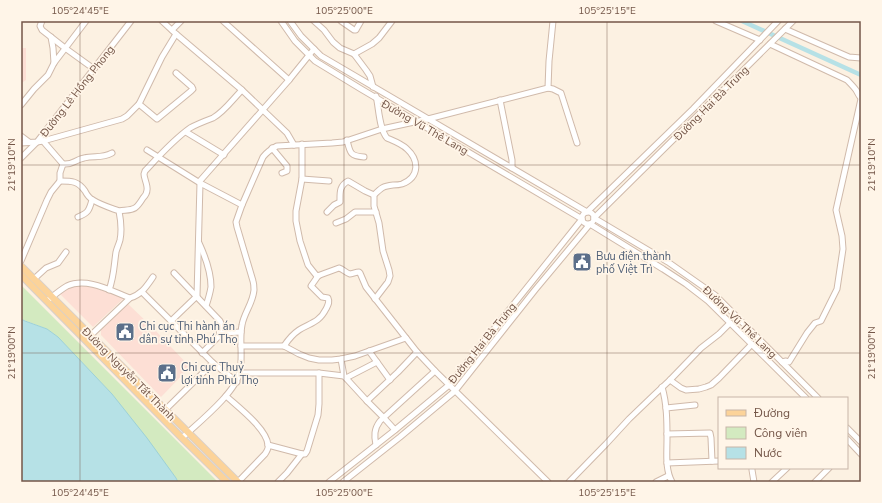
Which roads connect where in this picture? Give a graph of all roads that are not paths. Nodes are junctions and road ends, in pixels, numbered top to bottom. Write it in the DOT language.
graph roads {
  1 [pos="42,21"];
  2 [pos="86,21"];
  3 [pos="131,21"];
  4 [pos="162,21"];
  5 [pos="181,21"];
  6 [pos="223,21"];
  7 [pos="280,21"];
  8 [pos="290,21"];
  9 [pos="314,21"];
  10 [pos="341,21"];
  11 [pos="361,21"];
  12 [pos="392,21"];
  13 [pos="553,21"];
  14 [pos="716,21"];
  15 [pos="769,21"];
  16 [pos="790,22"];
  17 [pos="777,23"];
  18 [pos="785,29"];
  19 [pos="174,32"];
  20 [pos="51,37"];
  21 [pos="760,40"];
  22 [pos="770,44"];
  23 [pos="754,46"];
  24 [pos="65,48"];
  25 [pos="314,49"];
  26 [pos="761,53"];
  27 [pos="354,54"];
  28 [pos="309,55"];
  29 [pos="861,58"];
  30 [pos="54,63"];
  31 [pos="94,68"];
  32 [pos="176,73"];
  33 [pos="289,80"];
  34 [pos="373,87"];
  35 [pos="548,88"];
  36 [pos="242,90"];
  37 [pos="377,98"];
  38 [pos="861,98"];
  39 [pos="500,100"];
  40 [pos="139,104"];
  41 [pos="21,105"];
  42 [pos="263,110"];
  43 [pos="428,119"];
  44 [pos="416,121"];
  45 [pos="382,130"];
  46 [pos="186,132"];
  47 [pos="21,136"];
  48 [pos="347,140"];
  49 [pos="40,141"];
  50 [pos="29,142"];
  51 [pos="21,143"];
  52 [pos="577,143"];
  53 [pos="302,144"];
  54 [pos="294,145"];
  55 [pos="272,148"];
  56 [pos="147,150"];
  57 [pos="112,153"];
  58 [pos="224,154"];
  59 [pos="158,156"];
  60 [pos="364,157"];
  61 [pos="21,158"];
  62 [pos="63,164"];
  63 [pos="512,168"];
  64 [pos="282,173"];
  65 [pos="302,179"];
  66 [pos="60,181"];
  67 [pos="329,181"];
  68 [pos="200,182"];
  69 [pos="374,195"];
  70 [pos="92,200"];
  71 [pos="242,205"];
  72 [pos="119,211"];
  73 [pos="327,212"];
  74 [pos="376,212"];
  75 [pos="586,212"];
  76 [pos="78,217"];
  77 [pos="582,218"];
  78 [pos="594,218"];
  79 [pos="336,223"];
  80 [pos="590,224"];
  81 [pos="198,242"];
  82 [pos="66,252"];
  83 [pos="21,261"];
  84 [pos="21,266"];
  85 [pos="174,273"];
  86 [pos="21,275"];
  87 [pos="318,276"];
  88 [pos="153,277"];
  89 [pos="34,279"];
  90 [pos="109,290"];
  91 [pos="142,292"];
  92 [pos="712,293"];
  93 [pos="197,296"];
  94 [pos="130,298"];
  95 [pos="49,299"];
  96 [pos="375,299"];
  97 [pos="706,300"];
  98 [pos="206,306"];
  99 [pos="171,321"];
  100 [pos="730,323"];
  101 [pos="241,332"];
  102 [pos="219,335"];
  103 [pos="91,336"];
  104 [pos="406,338"];
  105 [pos="752,344"];
  106 [pos="241,346"];
  107 [pos="284,346"];
  108 [pos="369,351"];
  109 [pos="417,352"];
  110 [pos="202,353"];
  111 [pos="341,360"];
  112 [pos="377,362"];
  113 [pos="782,362"];
  114 [pos="213,363"];
  115 [pos="435,371"];
  116 [pos="240,372"];
  117 [pos="319,373"];
  118 [pos="345,377"];
  119 [pos="390,380"];
  120 [pos="670,380"];
  121 [pos="237,382"];
  122 [pos="449,385"];
  123 [pos="662,387"];
  124 [pos="455,391"];
  125 [pos="226,396"];
  126 [pos="805,397"];
  127 [pos="817,397"];
  128 [pos="367,401"];
  129 [pos="695,405"];
  130 [pos="666,408"];
  131 [pos="166,410"];
  132 [pos="384,418"];
  133 [pos="848,429"];
  134 [pos="395,430"];
  135 [pos="188,433"];
  136 [pos="667,434"];
  137 [pos="182,438"];
  138 [pos="848,440"];
  139 [pos="861,442"];
  140 [pos="268,444"];
  141 [pos="376,445"];
  142 [pos="852,445"];
  143 [pos="848,449"];
  144 [pos="302,454"];
  145 [pos="861,454"];
  146 [pos="712,461"];
  147 [pos="718,461"];
  148 [pos="667,463"];
  149 [pos="750,469"];
  150 [pos="786,469"];
  151 [pos="828,469"];
  152 [pos="668,476"];
  153 [pos="227,482"];
  154 [pos="238,482"];
  155 [pos="278,482"];
  156 [pos="329,482"];
  157 [pos="343,482"];
  158 [pos="548,482"];
  159 [pos="569,482"];
  160 [pos="656,482"];
  161 [pos="672,482"];
  162 [pos="754,482"];
  163 [pos="772,482"];
  164 [pos="815,482"];
  1 -- 20 [label="street"];
  2 -- 24 [label="street"];
  3 -- 31 [label="street, Đường Lê Hồng Phong"];
  4 -- 19 [label="street"];
  5 -- 19 [label="street"];
  6 -- 33 [label="street"];
  7 -- 28 [label="street, Đường Vũ Thê Lang"];
  8 -- 25 [label="street, Đường Vũ Thê Lang"];
  9 -- 27 [label="street"];
  10 -- 11 [label="street"];
  12 -- 27 [label="street"];
  13 -- 35 [label="street"];
  14 -- 21 [label="street"];
  15 -- 17 [label="street"];
  16 -- 18 [label="street, Đường Hai Bà Trưng"];
  17 -- 21 [label="street, Đường Hai Bà Trưng"];
  18 -- 22 [label="street, Đường Hai Bà Trưng"];
  18 -- 29 [label="street"];
  19 -- 36 [label="street"];
  19 -- 40 [label="street"];
  20 -- 24 [label="street"];
  20 -- 30 [label="street"];
  21 -- 23 [label="street, Đường Hai Bà Trưng"];
  22 -- 26 [label="street, Đường Hai Bà Trưng"];
  22 -- 38 [label="street"];
  23 -- 26 [label="street"];
  23 -- 75 [label="street, Đường Hai Bà Trưng"];
  24 -- 30 [label="street"];
  24 -- 31 [label="street"];
  25 -- 28 [label="street"];
  25 -- 34 [label="street, Đường Vũ Thê Lang"];
  26 -- 78 [label="street, Đường Hai Bà Trưng"];
  27 -- 34 [label="street"];
  28 -- 33 [label="street"];
  28 -- 37 [label="street, Đường Vũ Thê Lang"];
  30 -- 41 [label="street"];
  31 -- 49 [label="street, Đường Lê Hồng Phong"];
  32 -- 40 [label="street"];
  33 -- 42 [label="street"];
  34 -- 37 [label="street"];
  34 -- 43 [label="street, Đường Vũ Thê Lang"];
  35 -- 39 [label="street"];
  35 -- 52 [label="street"];
  36 -- 42 [label="street"];
  36 -- 46 [label="street"];
  37 -- 44 [label="street, Đường Vũ Thê Lang"];
  37 -- 45 [label="street"];
  38 -- 113 [label="street"];
  39 -- 43 [label="street"];
  39 -- 63 [label="street"];
  40 -- 49 [label="street"];
  42 -- 54 [label="street"];
  42 -- 58 [label="street"];
  43 -- 44 [label="street"];
  43 -- 63 [label="street, Đường Vũ Thê Lang"];
  44 -- 45 [label="street"];
  44 -- 77 [label="street, Đường Vũ Thê Lang"];
  45 -- 48 [label="street"];
  45 -- 69 [label="street"];
  46 -- 58 [label="street"];
  46 -- 59 [label="street"];
  47 -- 50 [label="street"];
  48 -- 53 [label="street"];
  48 -- 60 [label="street"];
  49 -- 50 [label="street"];
  49 -- 61 [label="street, Đường Lê Hồng Phong"];
  49 -- 62 [label="street"];
  50 -- 51 [label="street"];
  53 -- 54 [label="street"];
  53 -- 65 [label="street"];
  54 -- 55 [label="street"];
  55 -- 64 [label="street"];
  55 -- 71 [label="street"];
  56 -- 59 [label="street"];
  57 -- 62 [label="street"];
  58 -- 68 [label="street"];
  59 -- 68 [label="street"];
  59 -- 72 [label="street"];
  62 -- 66 [label="street"];
  63 -- 75 [label="street, Đường Vũ Thê Lang"];
  65 -- 67 [label="street"];
  65 -- 87 [label="street"];
  66 -- 70 [label="street"];
  66 -- 83 [label="street"];
  68 -- 71 [label="street"];
  68 -- 81 [label="street"];
  69 -- 73 [label="street"];
  69 -- 74 [label="street"];
  70 -- 72 [label="street"];
  70 -- 76 [label="street"];
  71 -- 101 [label="street"];
  72 -- 90 [label="street"];
  74 -- 79 [label="street"];
  74 -- 96 [label="street"];
  75 -- 77 [label="street"];
  75 -- 78 [label="street"];
  77 -- 80 [label="street"];
  77 -- 122 [label="street, Đường Hai Bà Trưng"];
  78 -- 80 [label="street"];
  78 -- 92 [label="street, Đường Vũ Thê Lang"];
  80 -- 97 [label="street, Đường Vũ Thê Lang"];
  80 -- 124 [label="street, Đường Hai Bà Trưng"];
  81 -- 93 [label="street"];
  81 -- 98 [label="street"];
  82 -- 89 [label="street"];
  84 -- 89 [label="main road, Đường Nguyễn Tất Thành"];
  85 -- 93 [label="street"];
  86 -- 95 [label="main road, Đường Nguyễn Tất Thành"];
  87 -- 96 [label="street"];
  87 -- 107 [label="street"];
  88 -- 91 [label="street"];
  89 -- 95 [label="main road, Đường Nguyễn Tất Thành"];
  90 -- 94 [label="street"];
  90 -- 95 [label="street"];
  91 -- 94 [label="street"];
  91 -- 99 [label="street"];
  92 -- 97 [label="street"];
  92 -- 113 [label="street, Đường Vũ Thê Lang"];
  93 -- 98 [label="street"];
  93 -- 99 [label="street"];
  94 -- 103 [label="street"];
  95 -- 103 [label="main road, Đường Nguyễn Tất Thành"];
  95 -- 137 [label="main road, Đường Nguyễn Tất Thành"];
  96 -- 104 [label="street"];
  97 -- 100 [label="street, Đường Vũ Thê Lang"];
  98 -- 102 [label="street"];
  99 -- 110 [label="street"];
  100 -- 105 [label="street, Đường Vũ Thê Lang"];
  100 -- 120 [label="street"];
  101 -- 102 [label="street"];
  101 -- 106 [label="street"];
  102 -- 110 [label="street"];
  103 -- 131 [label="main road, Đường Nguyễn Tất Thành"];
  104 -- 108 [label="street"];
  104 -- 109 [label="street"];
  105 -- 120 [label="street"];
  105 -- 126 [label="street, Đường Vũ Thê Lang"];
  106 -- 107 [label="street"];
  106 -- 116 [label="street"];
  107 -- 111 [label="street"];
  108 -- 111 [label="street"];
  108 -- 112 [label="street"];
  109 -- 115 [label="street"];
  109 -- 119 [label="street"];
  110 -- 114 [label="street"];
  111 -- 118 [label="street"];
  112 -- 118 [label="street"];
  112 -- 119 [label="street"];
  113 -- 127 [label="street, Đường Vũ Thê Lang"];
  114 -- 121 [label="street"];
  114 -- 131 [label="street"];
  115 -- 122 [label="street"];
  115 -- 132 [label="street"];
  116 -- 117 [label="street"];
  116 -- 121 [label="street"];
  117 -- 118 [label="street"];
  117 -- 144 [label="street"];
  118 -- 128 [label="street"];
  119 -- 128 [label="street"];
  120 -- 123 [label="street"];
  121 -- 125 [label="street"];
  122 -- 124 [label="street"];
  122 -- 134 [label="street, Đường Hai Bà Trưng"];
  123 -- 130 [label="street"];
  123 -- 159 [label="street"];
  124 -- 157 [label="street, Đường Hai Bà Trưng"];
  124 -- 158 [label="street"];
  125 -- 135 [label="street"];
  125 -- 140 [label="street"];
  128 -- 132 [label="street"];
  129 -- 130 [label="street"];
  130 -- 136 [label="street"];
  131 -- 135 [label="main road, Đường Nguyễn Tất Thành"];
  132 -- 134 [label="street"];
  132 -- 141 [label="street"];
  133 -- 139 [label="street"];
  134 -- 141 [label="street, Đường Hai Bà Trưng"];
  135 -- 137 [label="street"];
  135 -- 154 [label="main road, Đường Nguyễn Tất Thành"];
  136 -- 146 [label="street"];
  136 -- 148 [label="street"];
  137 -- 153 [label="main road, Đường Nguyễn Tất Thành"];
  138 -- 142 [label="street"];
  140 -- 144 [label="street"];
  140 -- 154 [label="street"];
  141 -- 156 [label="street, Đường Hai Bà Trưng"];
  142 -- 143 [label="street"];
  142 -- 145 [label="street"];
  144 -- 155 [label="street"];
  146 -- 147 [label="street"];
  146 -- 148 [label="street"];
  148 -- 152 [label="street"];
  149 -- 162 [label="street"];
  150 -- 163 [label="street"];
  151 -- 164 [label="street"];
  152 -- 160 [label="street"];
  152 -- 161 [label="street"];
}
